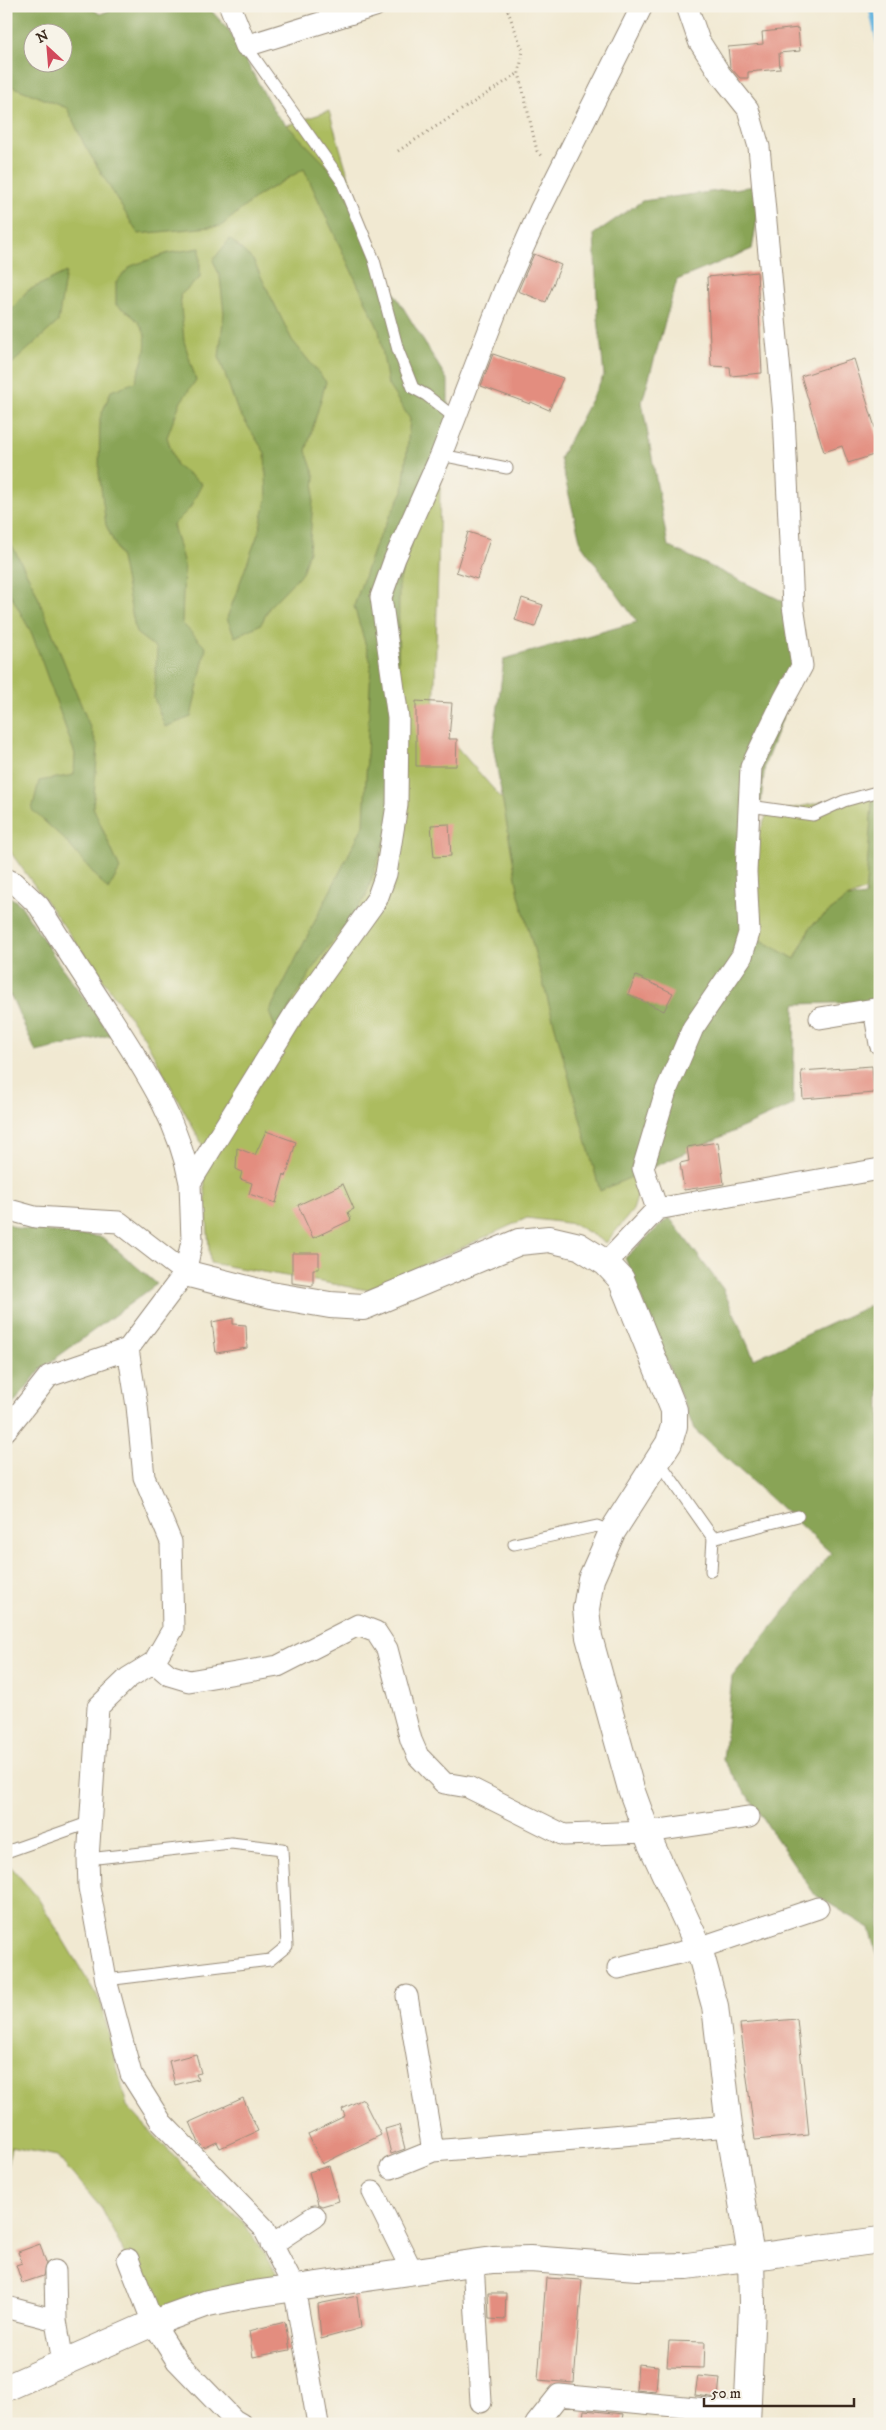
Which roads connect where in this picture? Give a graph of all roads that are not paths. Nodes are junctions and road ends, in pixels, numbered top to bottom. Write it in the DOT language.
graph roads {
  1 [pos="230,6"];
  2 [pos="375,6"];
  3 [pos="642,6"];
  4 [pos="687,6"];
  5 [pos="246,46"];
  6 [pos="455,418"];
  7 [pos="441,455"];
  8 [pos="507,468"];
  9 [pos="880,791"];
  10 [pos="750,806"];
  11 [pos="6,879"];
  12 [pos="820,1018"];
  13 [pos="880,1044"];
  14 [pos="880,1169"];
  15 [pos="190,1183"];
  16 [pos="6,1209"];
  17 [pos="657,1209"];
  18 [pos="606,1263"];
  19 [pos="185,1273"];
  20 [pos="128,1348"];
  21 [pos="6,1430"];
  22 [pos="658,1460"];
  23 [pos="798,1516"];
  24 [pos="612,1532"];
  25 [pos="713,1538"];
  26 [pos="514,1544"];
  27 [pos="711,1571"];
  28 [pos="154,1662"];
  29 [pos="749,1817"];
  30 [pos="91,1822"];
  31 [pos="647,1832"];
  32 [pos="6,1852"];
  33 [pos="88,1859"];
  34 [pos="818,1908"];
  35 [pos="699,1948"];
  36 [pos="618,1968"];
  37 [pos="106,1980"];
  38 [pos="407,1996"];
  39 [pos="729,2126"];
  40 [pos="433,2151"];
  41 [pos="391,2168"];
  42 [pos="373,2192"];
  43 [pos="315,2216"];
  44 [pos="880,2240"];
  45 [pos="271,2245"];
  46 [pos="751,2256"];
  47 [pos="128,2259"];
  48 [pos="473,2262"];
  49 [pos="55,2271"];
  50 [pos="412,2271"];
  51 [pos="294,2287"];
  52 [pos="6,2307"];
  53 [pos="56,2320"];
  54 [pos="153,2323"];
  55 [pos="63,2363"];
  56 [pos="6,2388"];
  57 [pos="481,2402"];
  58 [pos="748,2418"];
  59 [pos="241,2424"];
  60 [pos="318,2424"];
  61 [pos="536,2424"];
  1 -- 5 [label="street"];
  2 -- 5 [label="street"];
  3 -- 6 [label="street"];
  4 -- 10 [label="street"];
  5 -- 6 [label="lane"];
  6 -- 7 [label="street"];
  7 -- 8 [label="lane"];
  7 -- 15 [label="street"];
  9 -- 10 [label="lane"];
  10 -- 17 [label="street"];
  11 -- 15 [label="street"];
  12 -- 13 [label="street"];
  14 -- 17 [label="street"];
  15 -- 19 [label="street"];
  16 -- 19 [label="street"];
  17 -- 18 [label="street"];
  18 -- 19 [label="street"];
  18 -- 22 [label="street"];
  19 -- 20 [label="street"];
  20 -- 21 [label="street"];
  20 -- 28 [label="street"];
  22 -- 24 [label="street"];
  22 -- 25 [label="lane"];
  23 -- 25 [label="lane"];
  24 -- 26 [label="lane"];
  24 -- 31 [label="street"];
  25 -- 27 [label="lane"];
  28 -- 30 [label="street"];
  28 -- 31 [label="street"];
  29 -- 31 [label="street"];
  30 -- 32 [label="lane"];
  30 -- 33 [label="street"];
  31 -- 35 [label="street"];
  33 -- 37 [label="street"];
  33 -- 37 [label="lane"];
  34 -- 35 [label="street"];
  35 -- 36 [label="street"];
  35 -- 39 [label="street"];
  37 -- 45 [label="street"];
  38 -- 40 [label="street"];
  39 -- 40 [label="street"];
  39 -- 46 [label="street"];
  40 -- 41 [label="street"];
  42 -- 50 [label="street"];
  43 -- 45 [label="street"];
  44 -- 46 [label="street"];
  45 -- 51 [label="street"];
  46 -- 48 [label="street"];
  46 -- 58 [label="street"];
  47 -- 54 [label="street"];
  48 -- 50 [label="street"];
  48 -- 57 [label="street"];
  49 -- 53 [label="street"];
  50 -- 51 [label="street"];
  51 -- 54 [label="street"];
  51 -- 60 [label="street"];
  52 -- 53 [label="street"];
  53 -- 55 [label="street"];
  54 -- 55 [label="street"];
  54 -- 59 [label="street"];
  55 -- 56 [label="street"];
  58 -- 61 [label="street"];
}
